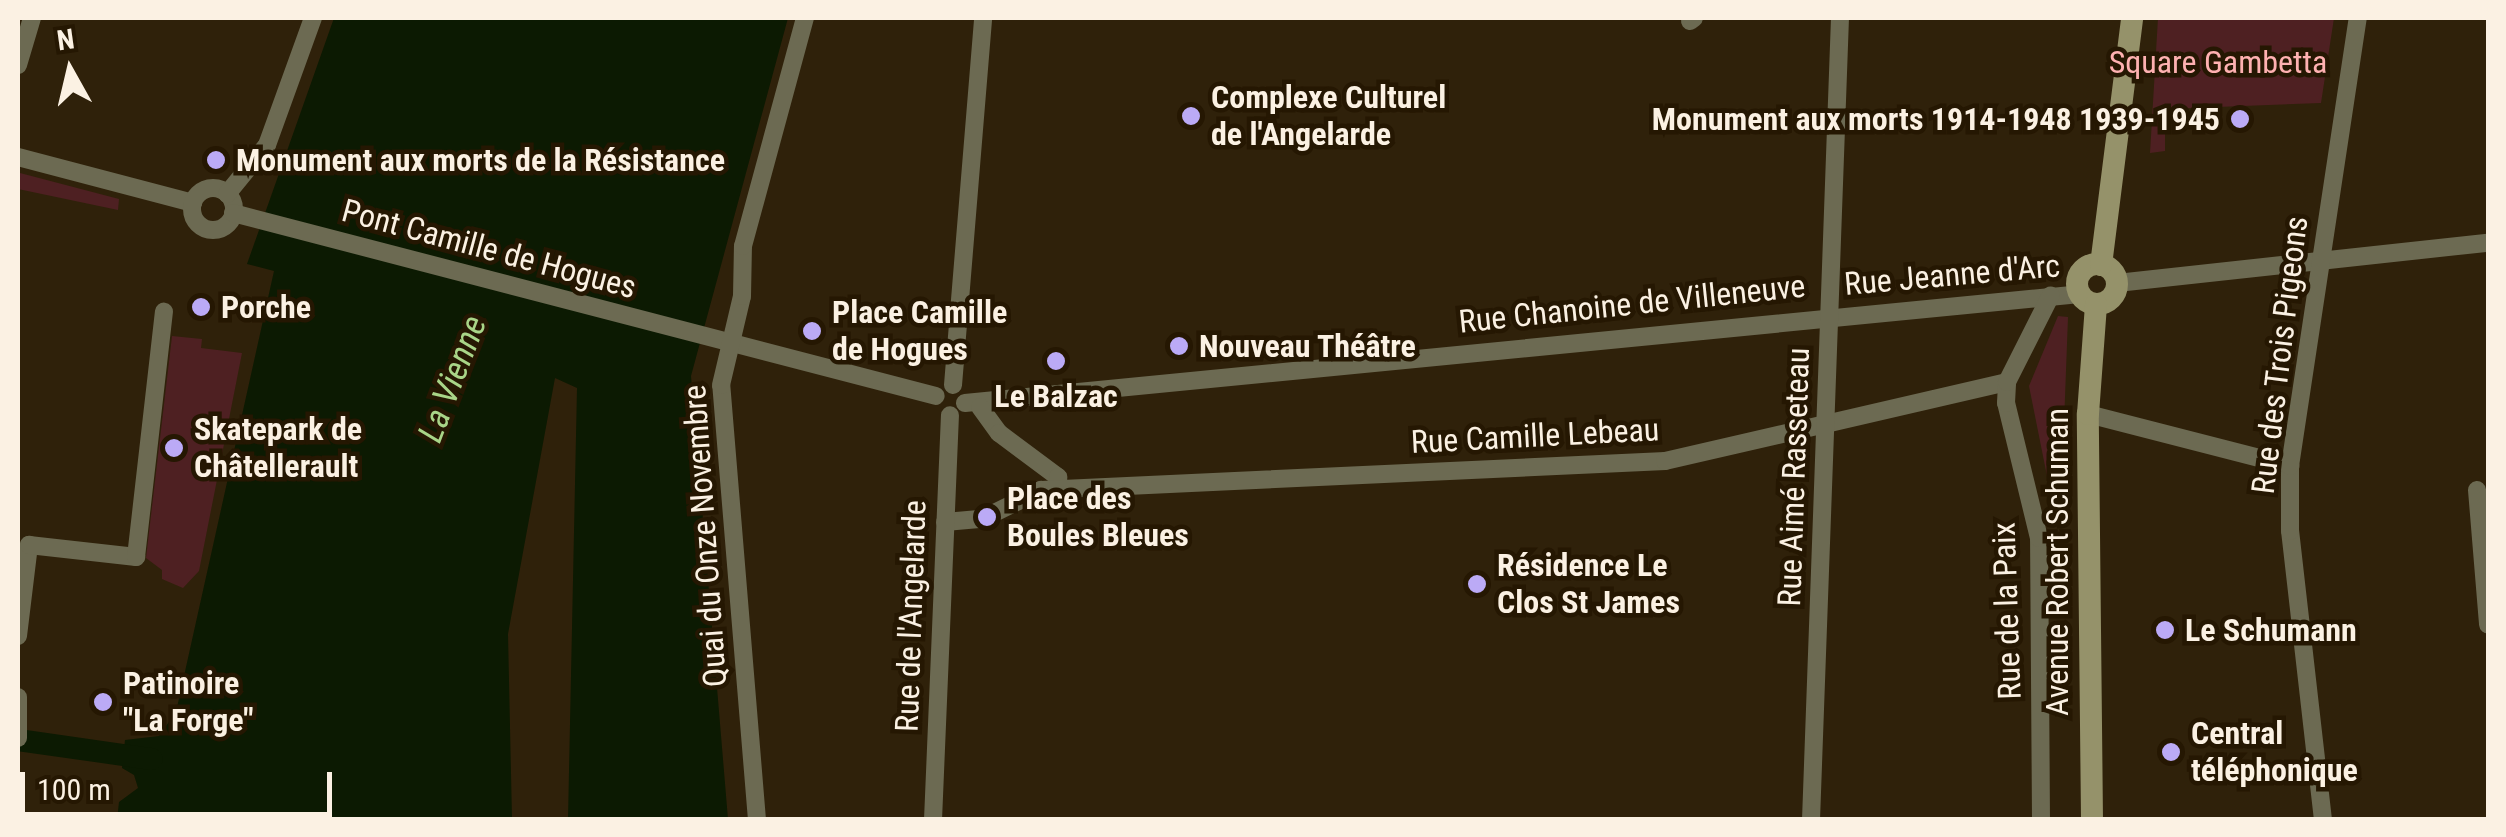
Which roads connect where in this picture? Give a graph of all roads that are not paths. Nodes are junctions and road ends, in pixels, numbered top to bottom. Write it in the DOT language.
graph roads {
  1 [pos="32,18"];
  2 [pos="313,18"];
  3 [pos="805,18"];
  4 [pos="984,18"];
  5 [pos="1840,18"];
  6 [pos="2132,18"];
  7 [pos="2358,18"];
  8 [pos="18,66"];
  9 [pos="18,158"];
  10 [pos="227,194"];
  11 [pos="193,203"];
  12 [pos="233,213"];
  13 [pos="2488,243"];
  14 [pos="2320,261"];
  15 [pos="2101,265"];
  16 [pos="2117,283"];
  17 [pos="2051,294"];
  18 [pos="2088,299"];
  19 [pos="164,312"];
  20 [pos="1830,315"];
  21 [pos="730,343"];
  22 [pos="2007,382"];
  23 [pos="953,385"];
  24 [pos="936,396"];
  25 [pos="965,408"];
  26 [pos="2088,414"];
  27 [pos="1826,422"];
  28 [pos="2290,466"];
  29 [pos="1050,490"];
  30 [pos="2476,490"];
  31 [pos="945,522"];
  32 [pos="23,544"];
  33 [pos="2488,625"];
  34 [pos="18,636"];
  35 [pos="18,697"];
  36 [pos="18,729"];
  37 [pos="757,820"];
  38 [pos="934,820"];
  39 [pos="1811,820"];
  40 [pos="2041,820"];
  41 [pos="2092,820"];
  42 [pos="2323,820"];
  1 -- 8 [label="street"];
  2 -- 10 [label="street"];
  3 -- 21 [label="street, Quai du Onze Novembre"];
  4 -- 23 [label="street"];
  5 -- 20 [label="street, Rue Aimé Rasseteau"];
  6 -- 15 [label="main road"];
  7 -- 14 [label="street, Rue des Trois Pigeons"];
  9 -- 11 [label="street"];
  10 -- 11 [label="street"];
  10 -- 12 [label="street"];
  11 -- 12 [label="street"];
  12 -- 21 [label="street, Pont Camille de Hogues"];
  13 -- 14 [label="street"];
  14 -- 16 [label="street"];
  14 -- 28 [label="street, Rue des Trois Pigeons"];
  15 -- 16 [label="main road"];
  15 -- 18 [label="main road"];
  16 -- 18 [label="main road"];
  17 -- 18 [label="street, Rue Jeanne d'Arc"];
  17 -- 20 [label="street, Rue Jeanne d'Arc"];
  17 -- 22 [label="street"];
  18 -- 26 [label="main road, Avenue Robert Schuman"];
  19 -- 32 [label="street"];
  20 -- 25 [label="street, Rue Chanoine de Villeneuve"];
  20 -- 27 [label="street, Rue Aimé Rasseteau"];
  21 -- 24 [label="street"];
  21 -- 37 [label="street, Quai du Onze Novembre"];
  22 -- 27 [label="street, Rue Camille Lebeau"];
  22 -- 40 [label="street, Rue de la Paix"];
  23 -- 24 [label="street"];
  23 -- 25 [label="street"];
  24 -- 25 [label="street"];
  25 -- 29 [label="street"];
  25 -- 31 [label="street, Rue de l'Angelarde"];
  26 -- 28 [label="street"];
  26 -- 41 [label="main road, Avenue Robert Schuman"];
  27 -- 29 [label="street, Rue Camille Lebeau"];
  27 -- 39 [label="street, Rue Aimé Rasseteau"];
  28 -- 42 [label="street, Rue des Trois Pigeons"];
  29 -- 31 [label="street"];
  30 -- 33 [label="street"];
  31 -- 38 [label="street, Rue de l'Angelarde"];
  32 -- 34 [label="street"];
  35 -- 36 [label="street"];
}
